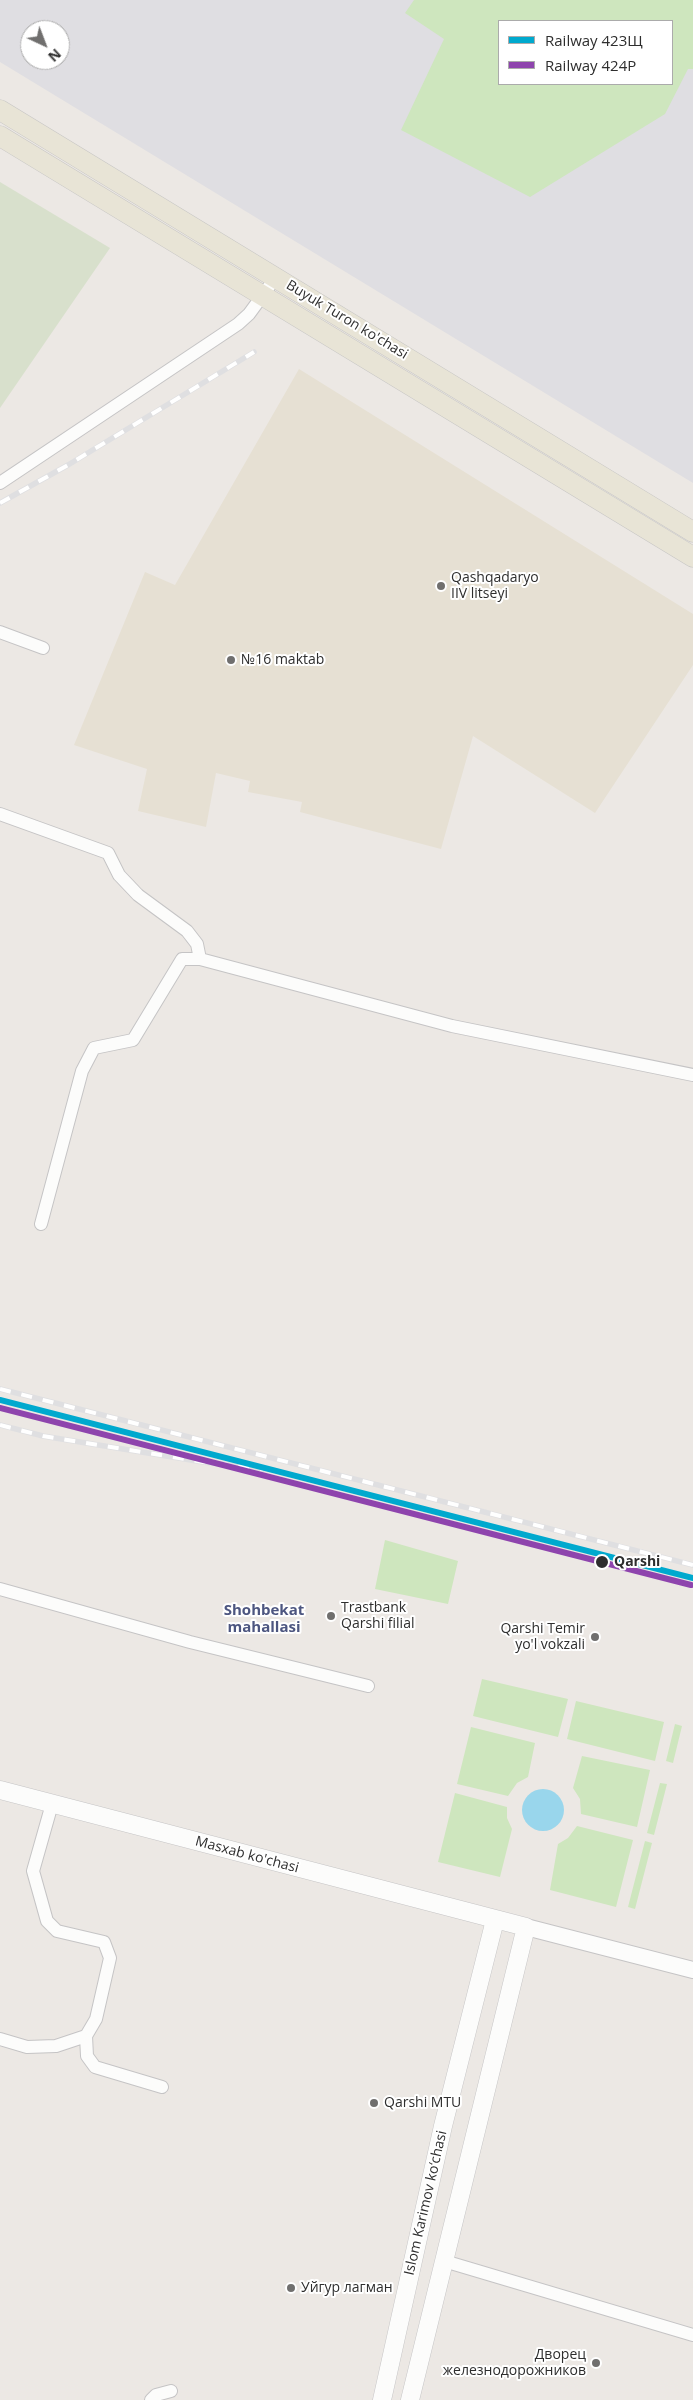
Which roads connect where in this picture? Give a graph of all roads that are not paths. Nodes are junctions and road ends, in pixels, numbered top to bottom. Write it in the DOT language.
graph roads {
  1 [pos="0,110"];
  2 [pos="0,136"];
  3 [pos="276,277"];
  4 [pos="264,295"];
  5 [pos="0,482"];
  6 [pos="693,532"];
  7 [pos="693,557"];
  8 [pos="0,632"];
  9 [pos="43,648"];
  10 [pos="0,814"];
  11 [pos="200,959"];
  12 [pos="693,1075"];
  13 [pos="41,1224"];
  14 [pos="0,1590"];
  15 [pos="368,1686"];
  16 [pos="0,1790"];
  17 [pos="52,1804"];
  18 [pos="495,1920"];
  19 [pos="526,1927"];
  20 [pos="693,1970"];
  21 [pos="86,2036"];
  22 [pos="0,2039"];
  23 [pos="162,2087"];
  24 [pos="444,2261"];
  25 [pos="693,2335"];
  26 [pos="171,2392"];
  27 [pos="151,2400"];
  28 [pos="382,2400"];
  29 [pos="410,2400"];
  1 -- 3 [label="main road, Buyuk Turon ko'chasi"];
  2 -- 4 [label="main road, Buyuk Turon ko'chasi"];
  3 -- 4 [label="street"];
  3 -- 6 [label="main road, Buyuk Turon ko'chasi"];
  4 -- 5 [label="street"];
  4 -- 7 [label="main road, Buyuk Turon ko'chasi"];
  8 -- 9 [label="street"];
  10 -- 11 [label="street"];
  11 -- 12 [label="street"];
  11 -- 13 [label="street"];
  14 -- 15 [label="street"];
  16 -- 17 [label="main road, Masxab ko'chasi"];
  17 -- 18 [label="main road, Masxab ko'chasi"];
  17 -- 21 [label="street"];
  18 -- 19 [label="main road, Masxab ko'chasi"];
  18 -- 28 [label="main road, Islom Karimov ko‘chasi"];
  19 -- 20 [label="street"];
  19 -- 24 [label="main road"];
  21 -- 22 [label="street"];
  21 -- 23 [label="street"];
  24 -- 25 [label="street"];
  24 -- 29 [label="main road"];
  26 -- 27 [label="street"];
}
